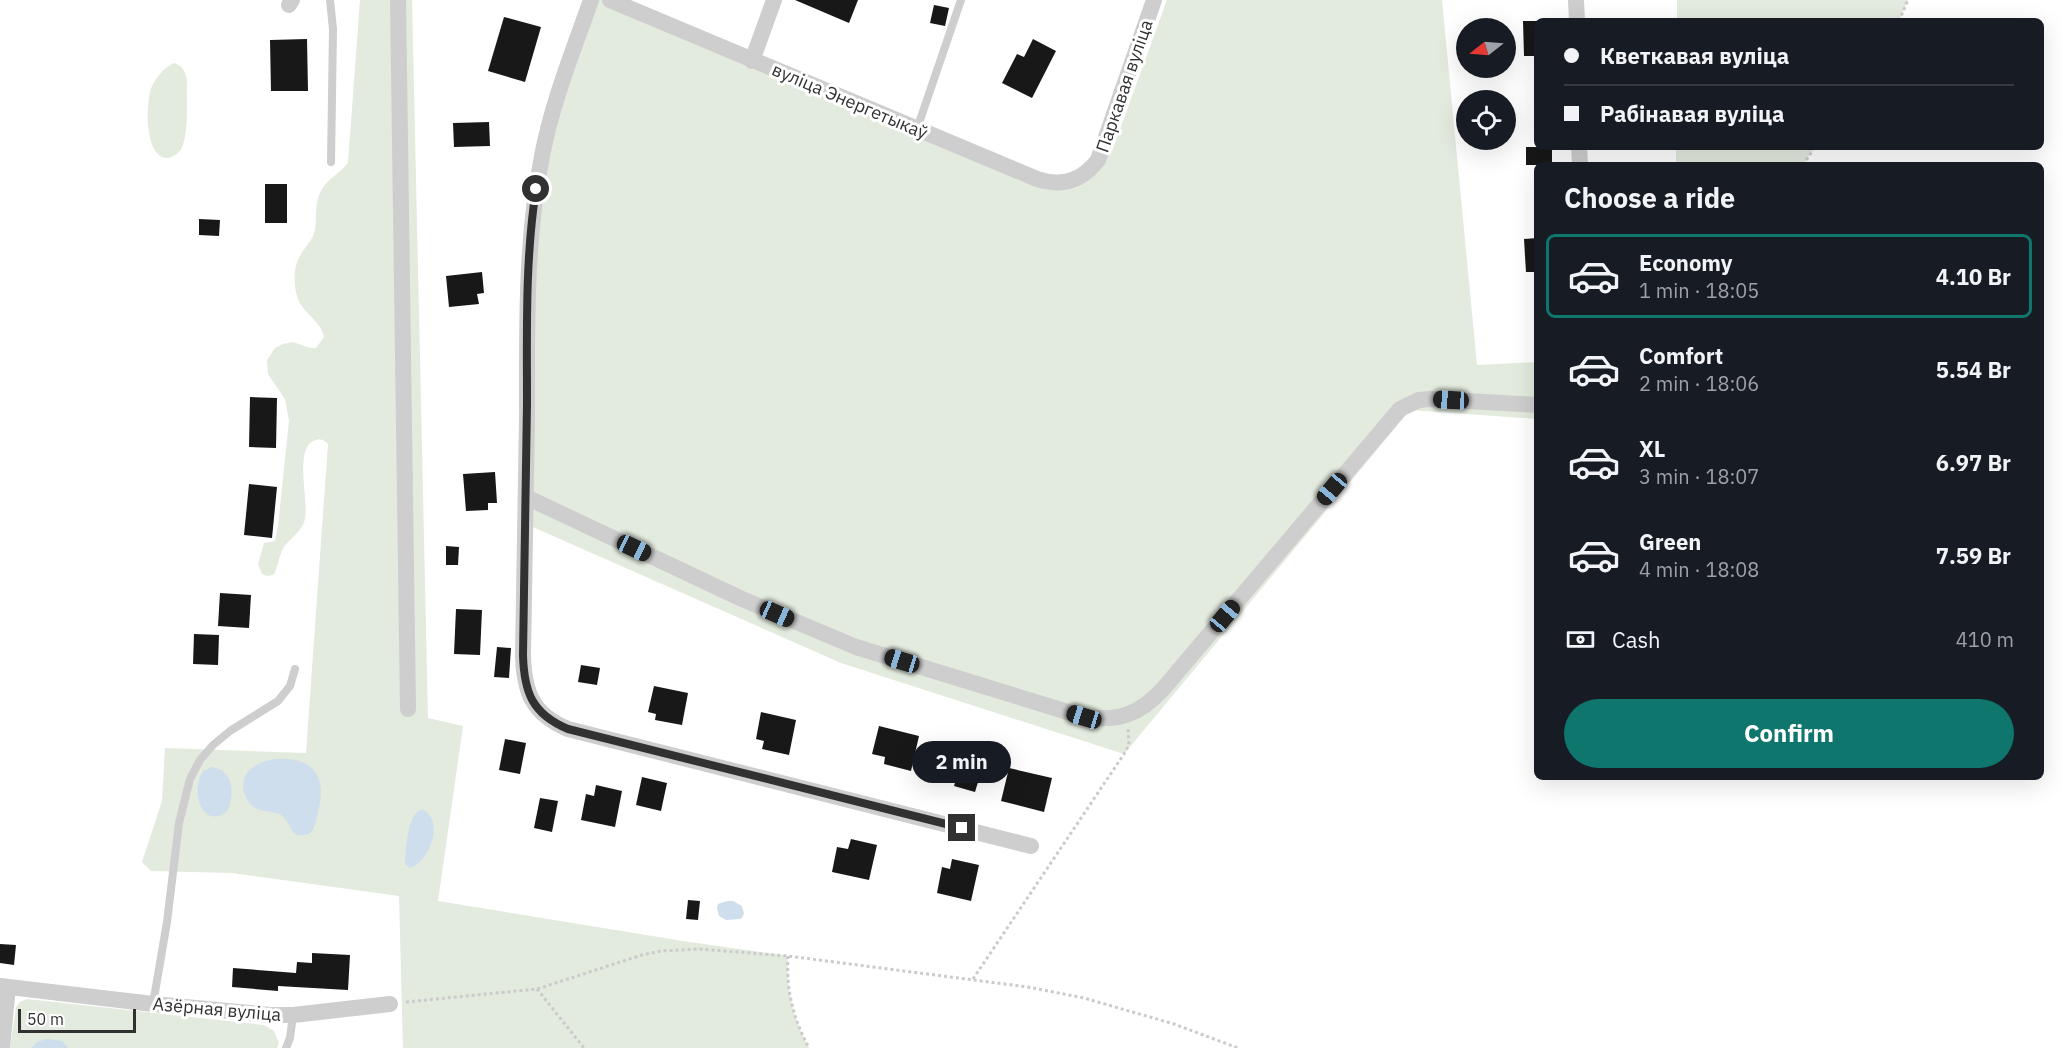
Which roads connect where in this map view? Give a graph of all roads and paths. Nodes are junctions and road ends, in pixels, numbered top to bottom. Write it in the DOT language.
graph roads {
  1 [pos="330,0"];
  2 [pos="398,0"];
  3 [pos="591,0"];
  4 [pos="610,0"];
  5 [pos="774,0"];
  6 [pos="961,0"];
  7 [pos="1154,0"];
  8 [pos="1576,0"];
  9 [pos="1908,0"];
  10 [pos="1577,18"];
  11 [pos="1900,18"];
  12 [pos="752,61"];
  13 [pos="917,129"];
  14 [pos="331,162"];
  15 [pos="1090,170"];
  16 [pos="1534,405"];
  17 [pos="526,497"];
  18 [pos="295,669"];
  19 [pos="408,709"];
  20 [pos="1125,715"];
  21 [pos="1031,846"];
  22 [pos="788,956"];
  23 [pos="973,979"];
  24 [pos="4,987"];
  25 [pos="537,989"];
  26 [pos="153,1004"];
  27 [pos="390,1004"];
  28 [pos="292,1015"];
  29 [pos="2,1048"];
  30 [pos="286,1048"];
  31 [pos="584,1048"];
  32 [pos="809,1048"];
  33 [pos="1238,1048"];
  1 -- 14 [label="lane"];
  2 -- 19 [label="street"];
  3 -- 17 [label="street"];
  4 -- 12 [label="street, вуліца Энергетыкаў"];
  5 -- 12 [label="street"];
  6 -- 13 [label="lane"];
  7 -- 15 [label="street, Паркавая вуліца"];
  8 -- 10 [label="street"];
  9 -- 11 [label="path"];
  12 -- 13 [label="street, вуліца Энергетыкаў"];
  13 -- 15 [label="street, вуліца Энергетыкаў"];
  16 -- 20 [label="street"];
  17 -- 20 [label="street"];
  17 -- 21 [label="street"];
  18 -- 26 [label="lane"];
  20 -- 23 [label="path"];
  22 -- 23 [label="path"];
  22 -- 25 [label="path"];
  22 -- 32 [label="path"];
  23 -- 33 [label="path"];
  24 -- 26 [label="street, Азёрная вуліца"];
  24 -- 29 [label="street"];
  25 -- 27 [label="path"];
  25 -- 31 [label="path"];
  26 -- 28 [label="street, Азёрная вуліца"];
  27 -- 28 [label="street, Азёрная вуліца"];
  28 -- 30 [label="lane"];
}
